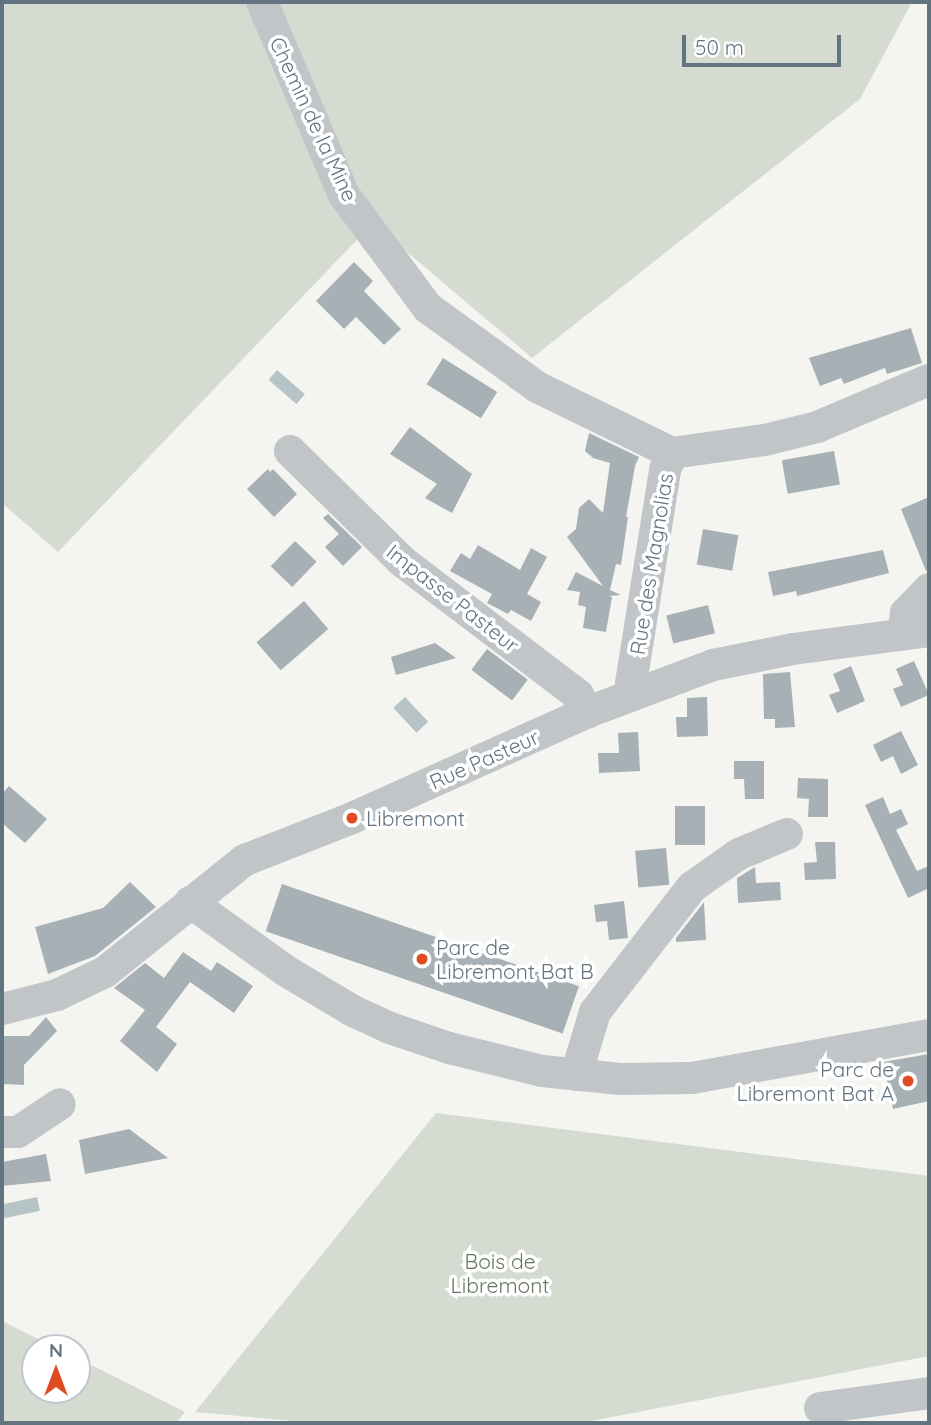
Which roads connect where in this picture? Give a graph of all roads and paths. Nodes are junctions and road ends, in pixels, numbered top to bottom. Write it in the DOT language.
graph roads {
  1 [pos="262,2"];
  2 [pos="929,380"];
  3 [pos="290,451"];
  4 [pos="672,453"];
  5 [pos="929,589"];
  6 [pos="916,633"];
  7 [pos="634,693"];
  8 [pos="588,712"];
  9 [pos="786,835"];
  10 [pos="190,902"];
  11 [pos="2,1009"];
  12 [pos="929,1035"];
  13 [pos="576,1075"];
  14 [pos="60,1104"];
  15 [pos="2,1132"];
  16 [pos="929,1393"];
  17 [pos="820,1408"];
  1 -- 4 [label="street, Chemin de la Mine"];
  2 -- 4 [label="street, Rue des Magnolias"];
  3 -- 8 [label="street, Impasse Pasteur"];
  4 -- 7 [label="street, Rue des Magnolias"];
  5 -- 6 [label="street"];
  6 -- 7 [label="street, Rue Pasteur"];
  7 -- 8 [label="street, Rue Pasteur"];
  8 -- 10 [label="street, Rue Pasteur"];
  9 -- 13 [label="street"];
  10 -- 11 [label="street, Rue Pasteur"];
  10 -- 13 [label="street"];
  12 -- 13 [label="street"];
  14 -- 15 [label="street"];
  16 -- 17 [label="street"];
}
